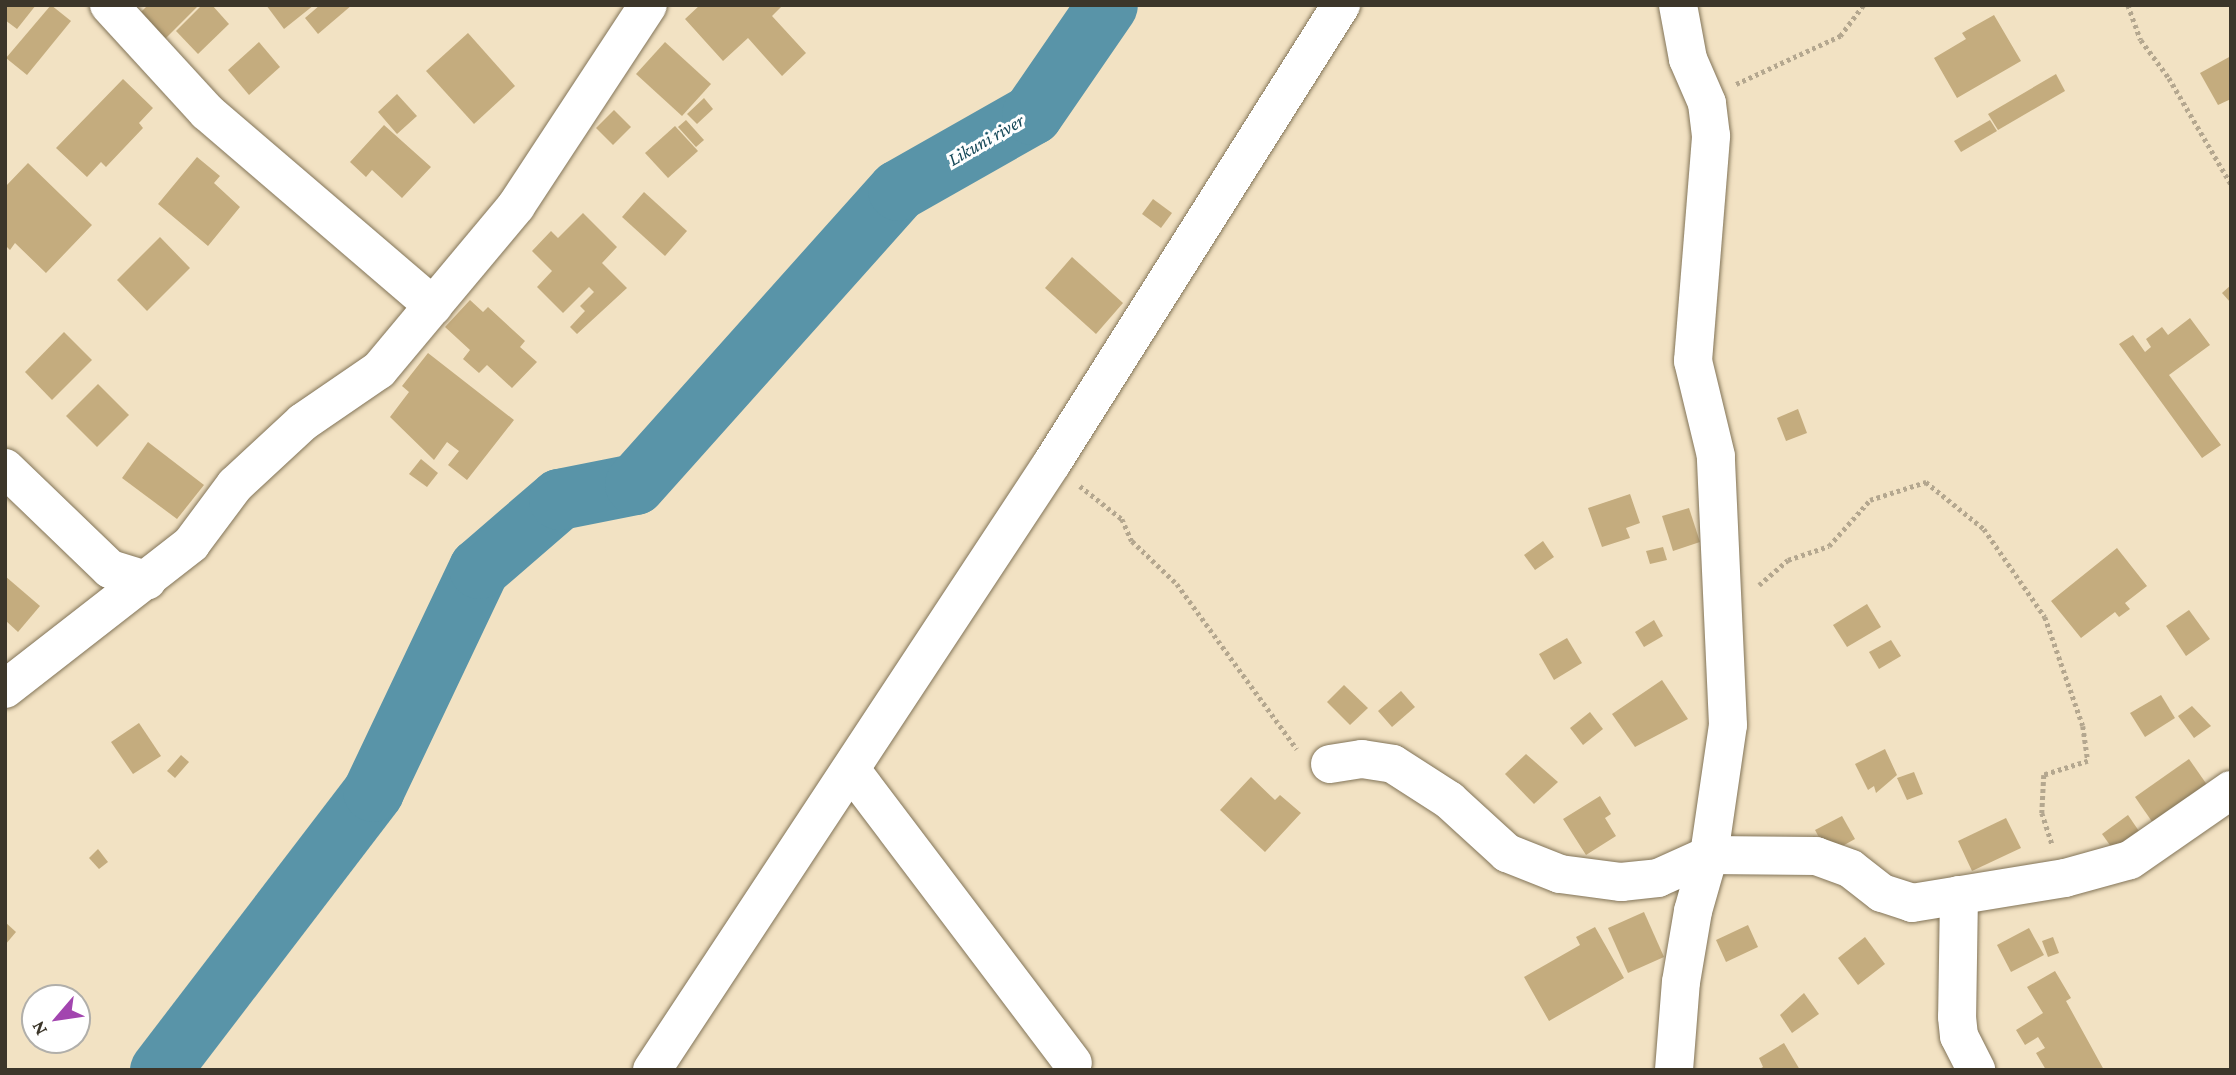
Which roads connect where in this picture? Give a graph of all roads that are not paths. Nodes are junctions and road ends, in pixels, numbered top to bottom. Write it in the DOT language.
graph roads {
  1 [pos="109,5"];
  2 [pos="648,5"];
  3 [pos="1341,5"];
  4 [pos="1678,5"];
  5 [pos="433,306"];
  6 [pos="5,468"];
  7 [pos="147,580"];
  8 [pos="5,689"];
  9 [pos="1329,764"];
  10 [pos="852,771"];
  11 [pos="2231,790"];
  12 [pos="1709,855"];
  13 [pos="1959,895"];
  14 [pos="1073,1063"];
  15 [pos="652,1070"];
  16 [pos="1674,1070"];
  17 [pos="1976,1070"];
  1 -- 5 [label="street"];
  2 -- 5 [label="street"];
  3 -- 10 [label="street"];
  4 -- 12 [label="street"];
  5 -- 7 [label="street"];
  6 -- 7 [label="street"];
  7 -- 8 [label="street"];
  9 -- 12 [label="street"];
  10 -- 14 [label="street"];
  10 -- 15 [label="street"];
  11 -- 13 [label="street"];
  12 -- 13 [label="street"];
  12 -- 16 [label="street"];
  13 -- 17 [label="street"];
}
